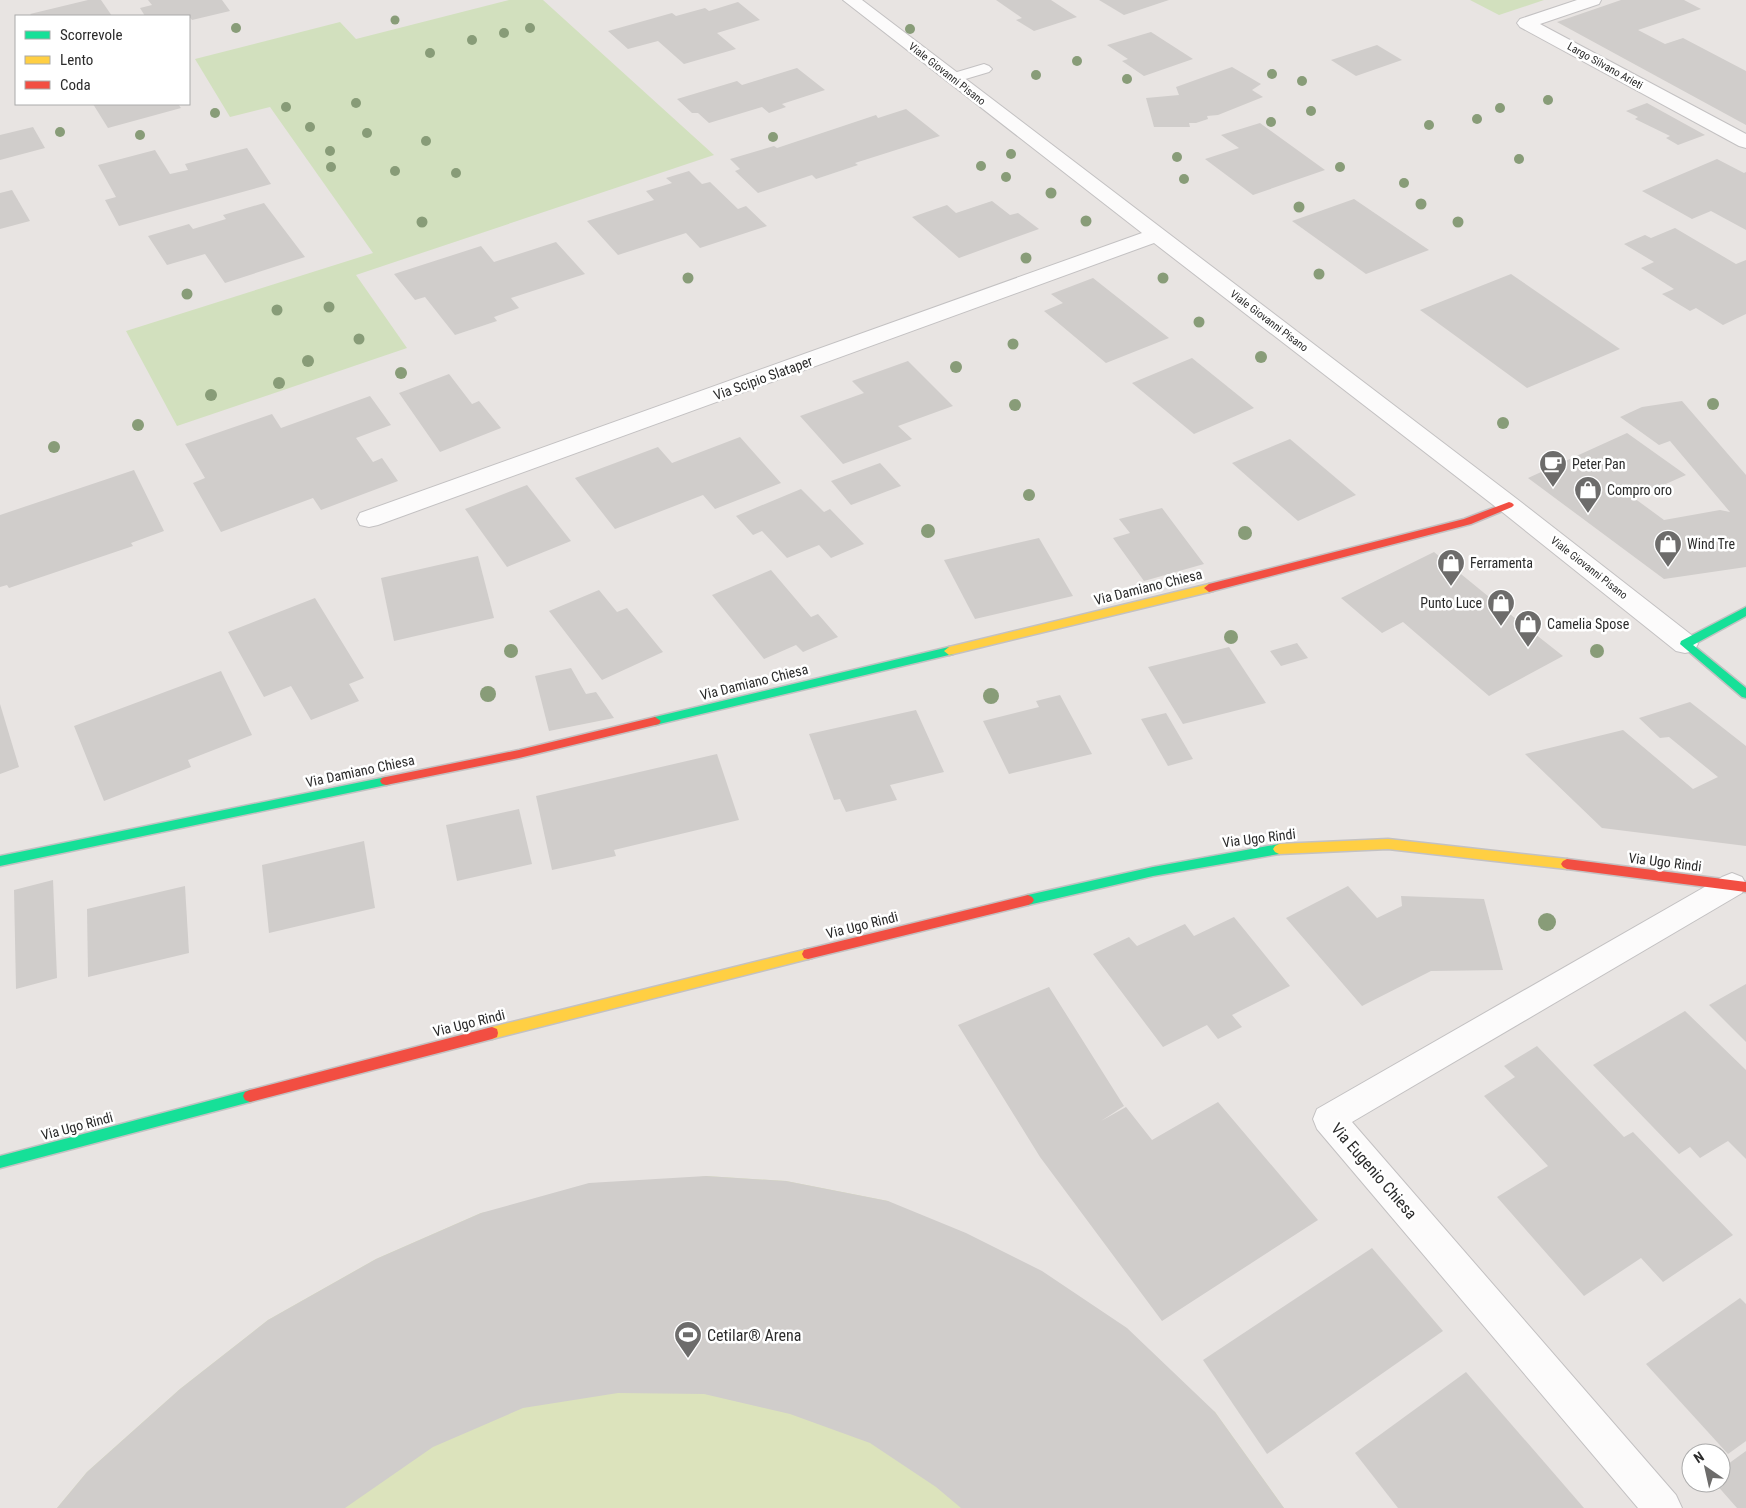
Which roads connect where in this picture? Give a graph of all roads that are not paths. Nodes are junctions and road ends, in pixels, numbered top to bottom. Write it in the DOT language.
graph roads {
  1 [pos="851,0"];
  2 [pos="1593,0"];
  3 [pos="984,68"];
  4 [pos="952,78"];
  5 [pos="1746,142"];
  6 [pos="1156,235"];
  7 [pos="1509,505"];
  8 [pos="369,519"];
  9 [pos="1746,611"];
  10 [pos="1684,644"];
  11 [pos="1746,694"];
  12 [pos="0,861"];
  13 [pos="1739,886"];
  14 [pos="0,1162"];
  15 [pos="1663,1508"];
  1 -- 4 [label="street, Viale Giovanni Pisano"];
  2 -- 5 [label="street, Largo Silvano Arieti"];
  3 -- 4 [label="lane"];
  4 -- 6 [label="street, Viale Giovanni Pisano"];
  6 -- 7 [label="street, Viale Giovanni Pisano"];
  6 -- 8 [label="street, Via Scipio Slataper"];
  7 -- 10 [label="street, Viale Giovanni Pisano"];
  7 -- 12 [label="street, Via Damiano Chiesa"];
  9 -- 10 [label="street"];
  10 -- 11 [label="street"];
  13 -- 14 [label="street, Via Ugo Rindi"];
  13 -- 15 [label="street, Via Eugenio Chiesa"];
}
